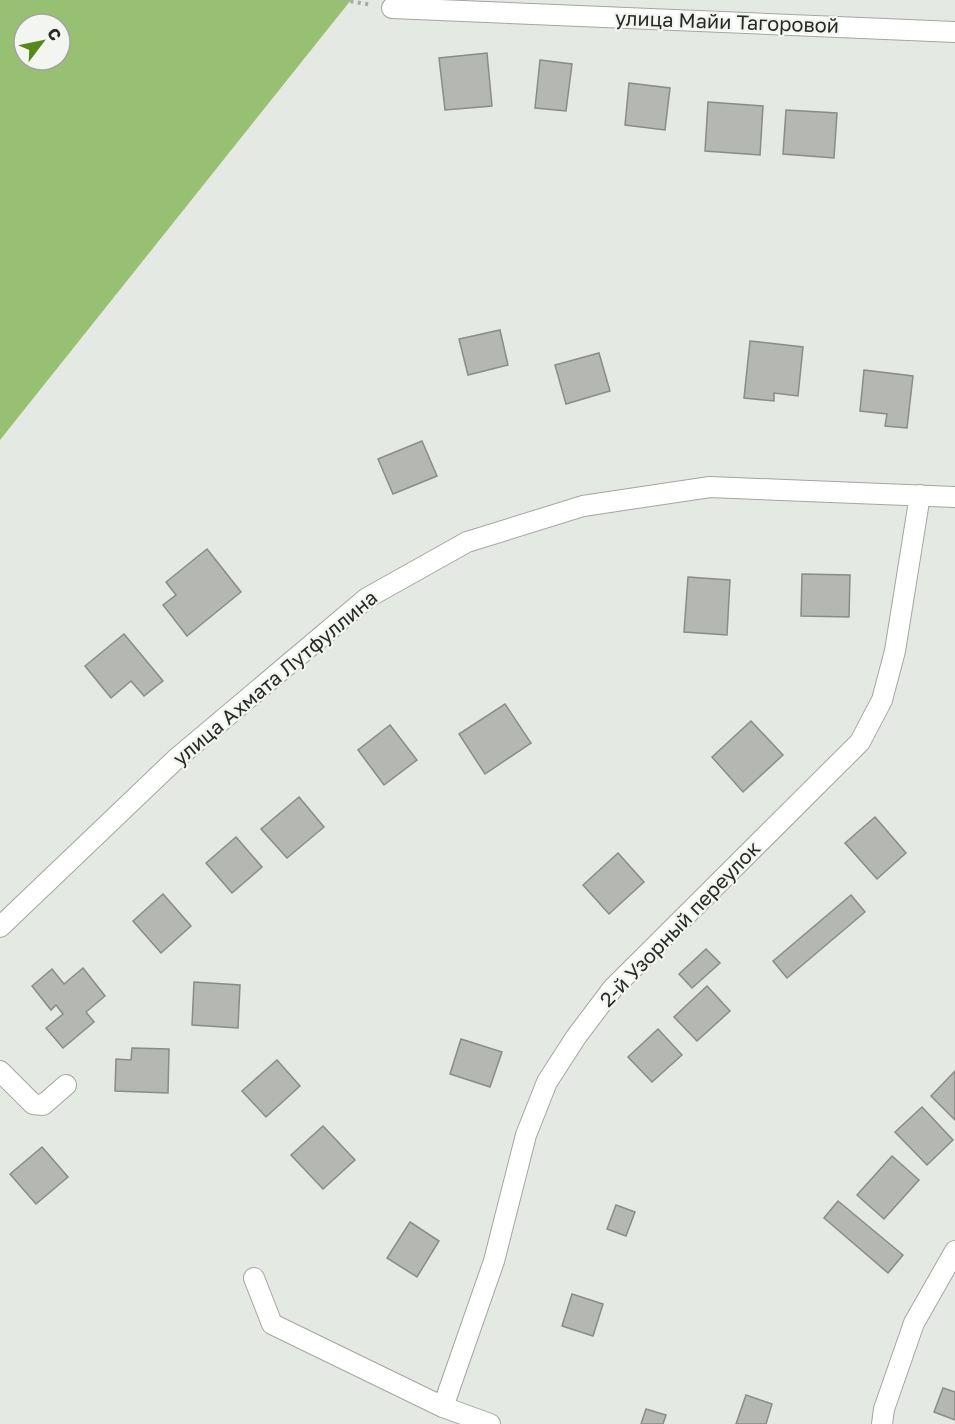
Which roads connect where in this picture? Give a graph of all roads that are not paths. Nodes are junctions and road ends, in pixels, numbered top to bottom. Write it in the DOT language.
graph roads {
  1 [pos="392,8"];
  2 [pos="955,32"];
  3 [pos="920,495"];
  4 [pos="955,497"];
  5 [pos="0,927"];
  6 [pos="0,1071"];
  7 [pos="66,1085"];
  8 [pos="955,1251"];
  9 [pos="254,1278"];
  10 [pos="443,1407"];
  11 [pos="490,1424"];
  12 [pos="882,1424"];
  1 -- 2 [label="street, улица Майи Тагоровой"];
  3 -- 4 [label="street, улица Ахмата Лутфуллина"];
  3 -- 5 [label="street, улица Ахмата Лутфуллина"];
  3 -- 10 [label="street, 2-й Узорный переулок"];
  6 -- 7 [label="street"];
  8 -- 12 [label="street"];
  9 -- 10 [label="street"];
  10 -- 11 [label="street"];
}
